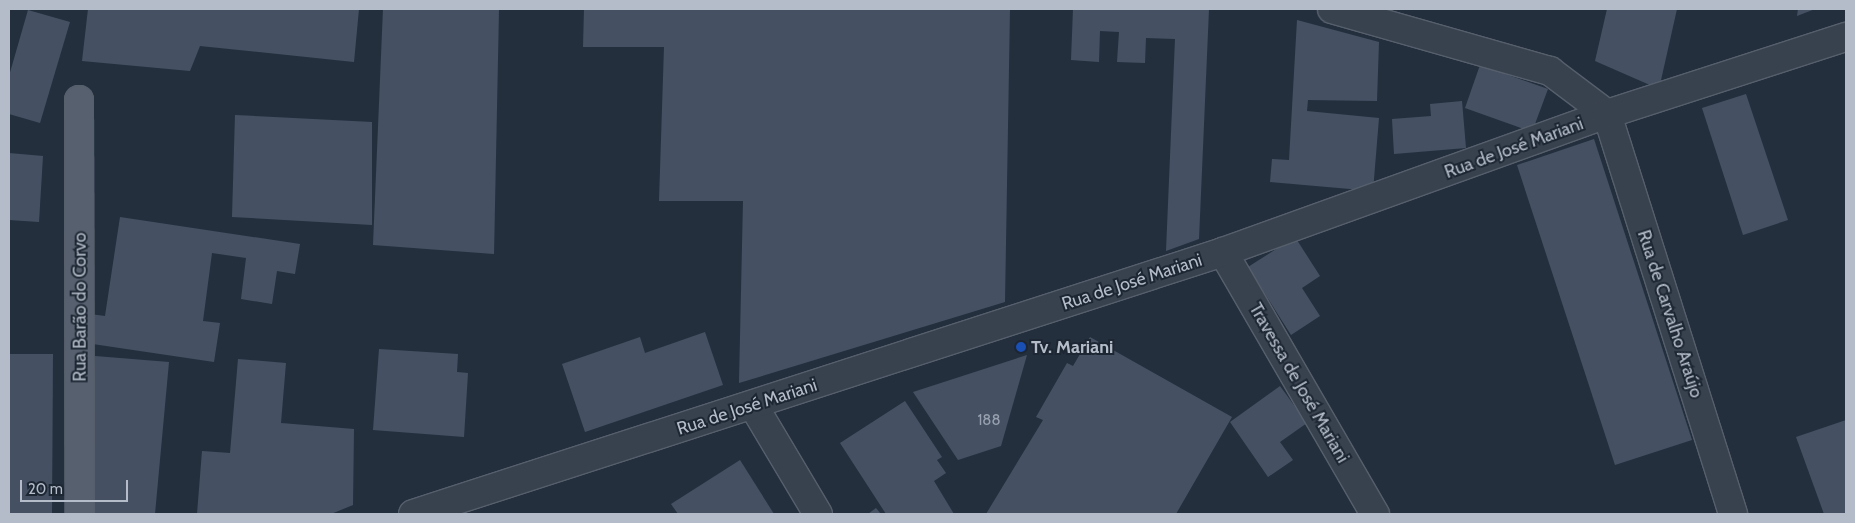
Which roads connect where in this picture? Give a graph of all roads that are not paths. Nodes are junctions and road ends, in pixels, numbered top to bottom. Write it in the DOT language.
graph roads {
  1 [pos="1332,9"];
  2 [pos="1846,37"];
  3 [pos="79,100"];
  4 [pos="1607,114"];
  5 [pos="1223,252"];
  6 [pos="753,405"];
  7 [pos="80,514"];
  8 [pos="413,514"];
  9 [pos="818,514"];
  10 [pos="1375,514"];
  11 [pos="1733,514"];
  1 -- 4 [label="street"];
  2 -- 4 [label="street, Rua de José Mariani"];
  3 -- 7 [label="main road, Rua Barão do Corvo"];
  4 -- 5 [label="street, Rua de José Mariani"];
  4 -- 11 [label="street, Rua de Carvalho Araújo"];
  5 -- 6 [label="street, Rua de José Mariani"];
  5 -- 10 [label="street, Travessa de José Mariani"];
  6 -- 8 [label="street, Rua de José Mariani"];
  6 -- 9 [label="street"];
}
